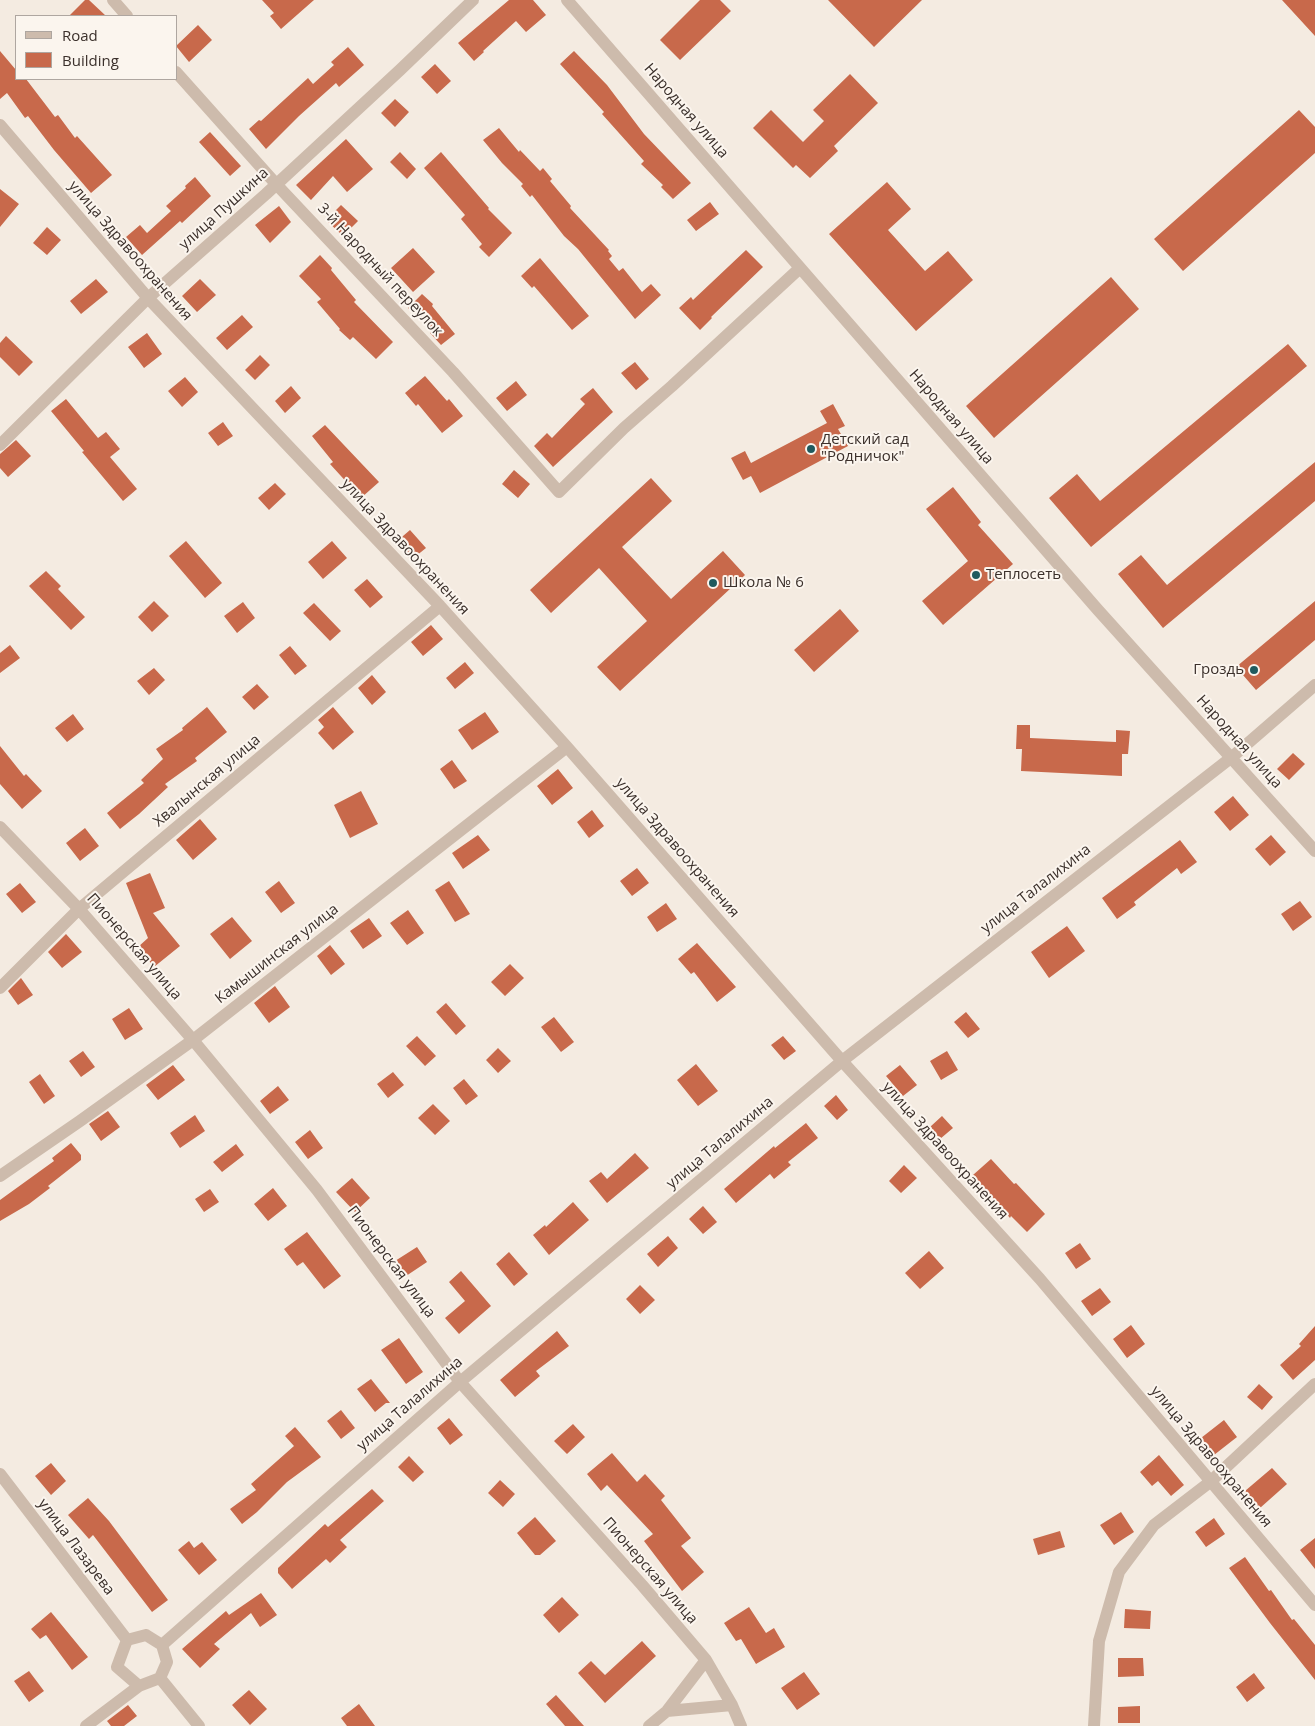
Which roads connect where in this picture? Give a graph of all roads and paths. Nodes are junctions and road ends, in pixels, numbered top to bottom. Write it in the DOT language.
graph roads {
  1 [pos="113,0"];
  2 [pos="473,0"];
  3 [pos="567,0"];
  4 [pos="126,15"];
  5 [pos="178,74"];
  6 [pos="0,125"];
  7 [pos="276,184"];
  8 [pos="800,268"];
  9 [pos="148,298"];
  10 [pos="0,445"];
  11 [pos="440,606"];
  12 [pos="1315,685"];
  13 [pos="567,747"];
  14 [pos="1232,757"];
  15 [pos="0,827"];
  16 [pos="1315,851"];
  17 [pos="79,909"];
  18 [pos="0,988"];
  19 [pos="193,1040"];
  20 [pos="842,1061"];
  21 [pos="0,1176"];
  22 [pos="460,1382"];
  23 [pos="1315,1384"];
  24 [pos="0,1474"];
  25 [pos="1210,1482"];
  26 [pos="1315,1605"];
  27 [pos="127,1640"];
  28 [pos="162,1645"];
  29 [pos="706,1660"];
  30 [pos="160,1678"];
  31 [pos="139,1686"];
  32 [pos="732,1704"];
  33 [pos="667,1712"];
  34 [pos="86,1726"];
  35 [pos="199,1726"];
  36 [pos="649,1726"];
  37 [pos="741,1726"];
  38 [pos="1094,1726"];
  1 -- 4 [label="street"];
  2 -- 7 [label="street, улица Пушкина"];
  3 -- 8 [label="street, Народная улица"];
  5 -- 7 [label="street, 3-й Народный переулок"];
  6 -- 9 [label="street, улица Здравоохранения"];
  7 -- 8 [label="street, 3-й Народный переулок"];
  7 -- 9 [label="street, улица Пушкина"];
  8 -- 14 [label="street, Народная улица"];
  9 -- 10 [label="street, улица Пушкина"];
  9 -- 11 [label="street, улица Здравоохранения"];
  11 -- 13 [label="street, улица Здравоохранения"];
  11 -- 17 [label="street, Хвалынская улица"];
  12 -- 14 [label="street, улица Талалихина"];
  13 -- 19 [label="street, Камышинская улица"];
  13 -- 20 [label="street, улица Здравоохранения"];
  14 -- 16 [label="street, Народная улица"];
  14 -- 20 [label="street, улица Талалихина"];
  15 -- 17 [label="street, Пионерская улица"];
  17 -- 18 [label="street, Хвалынская улица"];
  17 -- 19 [label="street, Пионерская улица"];
  19 -- 21 [label="street, Камышинская улица"];
  19 -- 22 [label="street, Пионерская улица"];
  20 -- 22 [label="street, улица Талалихина"];
  20 -- 25 [label="street, улица Здравоохранения"];
  22 -- 28 [label="street, улица Талалихина"];
  22 -- 29 [label="street, Пионерская улица"];
  23 -- 25 [label="street"];
  24 -- 27 [label="street, улица Лазарева"];
  25 -- 26 [label="street, улица Здравоохранения"];
  25 -- 38 [label="street"];
  27 -- 28 [label="street"];
  27 -- 31 [label="street"];
  28 -- 30 [label="street"];
  29 -- 32 [label="street, Пионерская улица"];
  29 -- 33 [label="street"];
  30 -- 31 [label="street"];
  30 -- 35 [label="street"];
  31 -- 34 [label="street"];
  32 -- 33 [label="street"];
  32 -- 37 [label="street, Пионерская улица"];
  33 -- 36 [label="street"];
}
